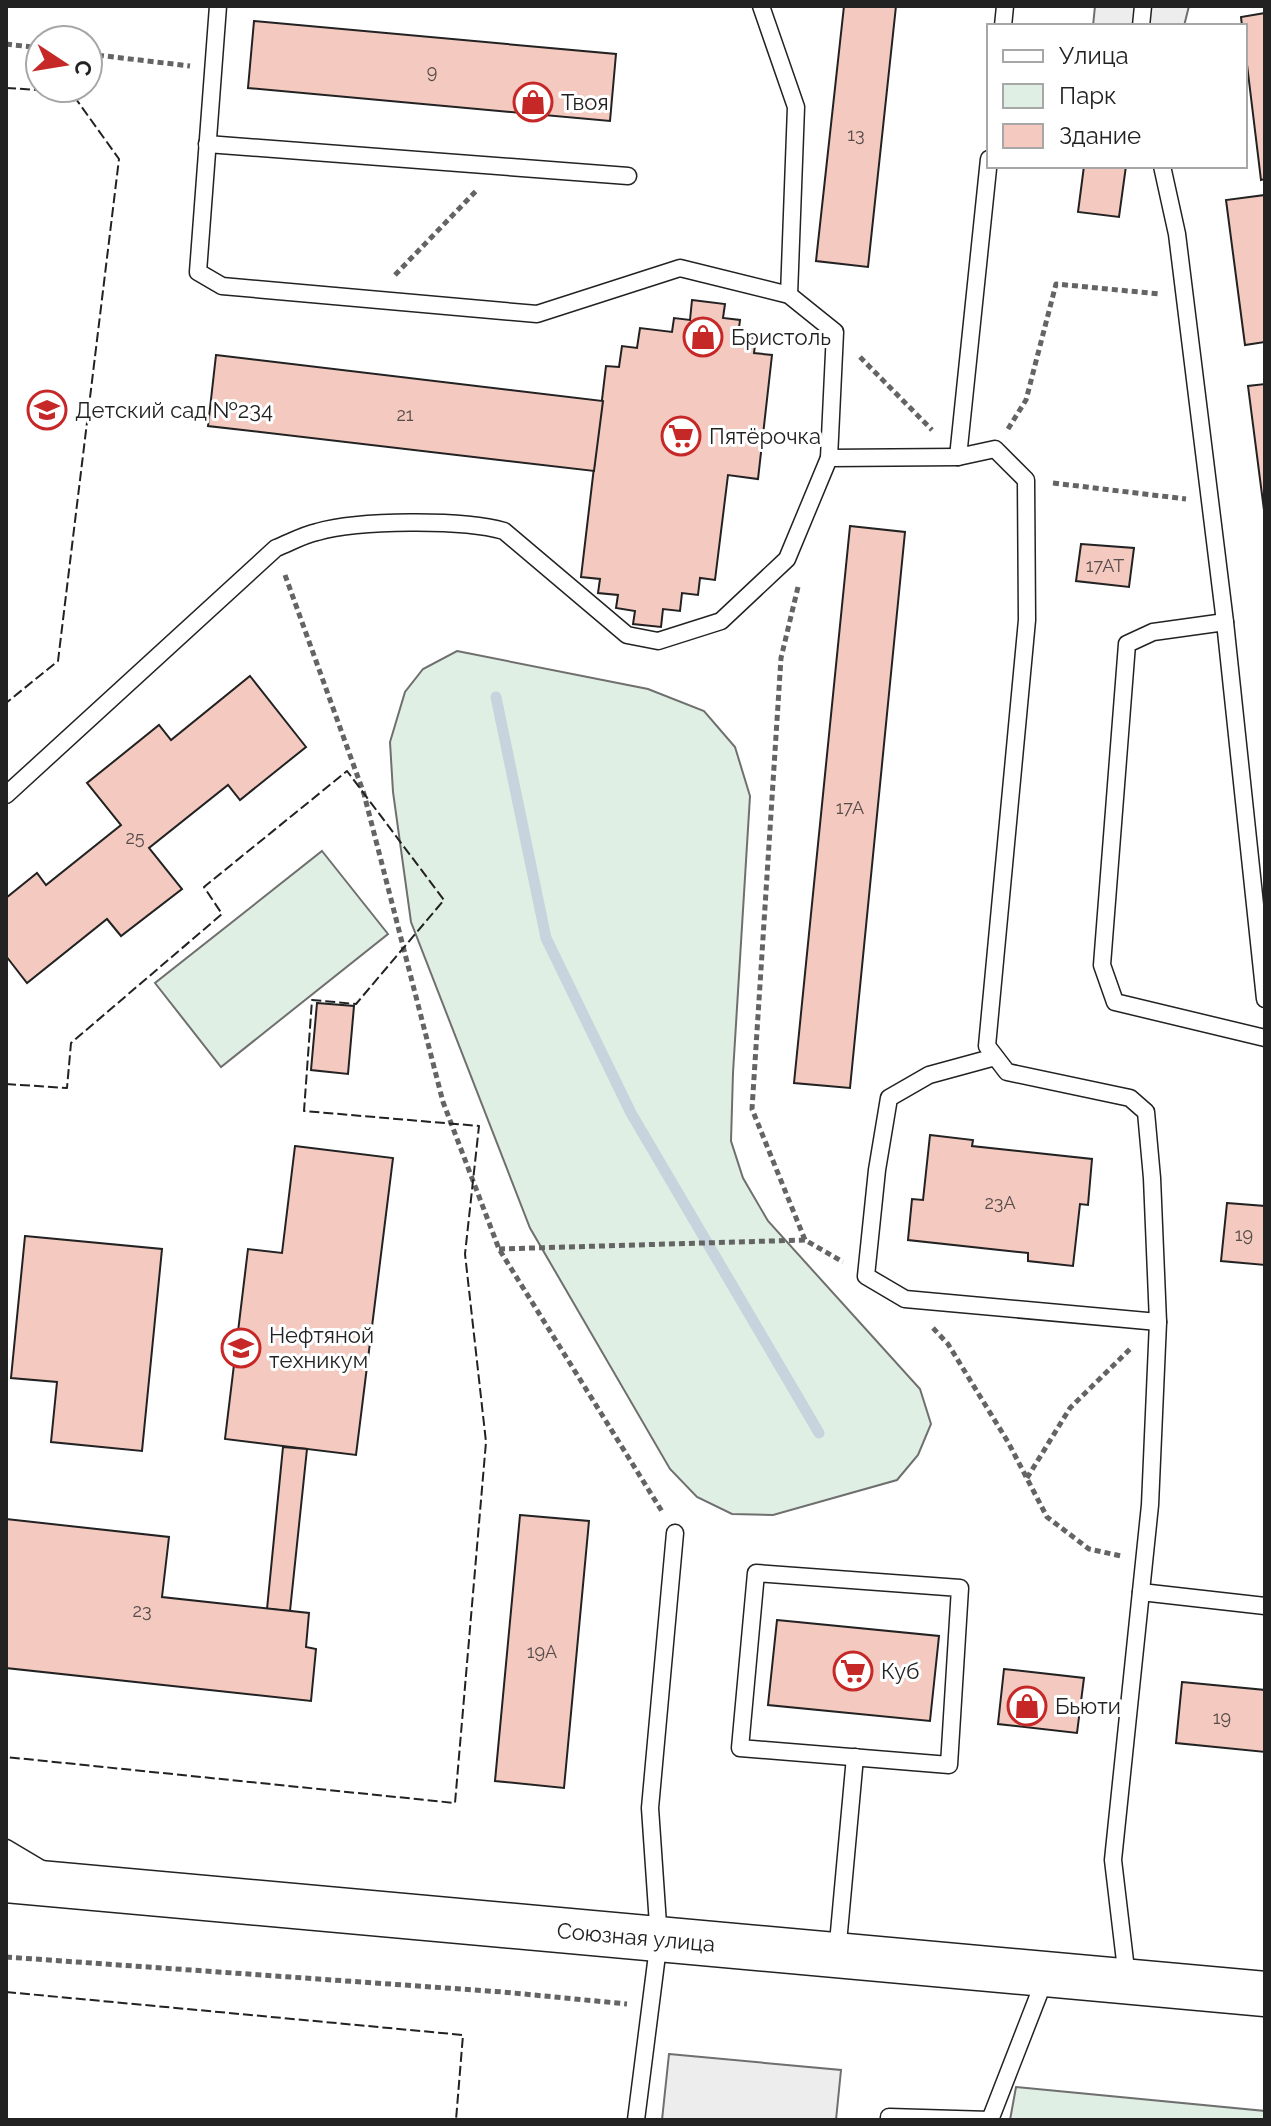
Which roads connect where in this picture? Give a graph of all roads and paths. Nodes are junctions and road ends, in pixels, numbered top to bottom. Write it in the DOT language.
graph roads {
  1 [pos="218,6"];
  2 [pos="761,6"];
  3 [pos="104,56"];
  4 [pos="213,69"];
  5 [pos="207,144"];
  6 [pos="500,167"];
  7 [pos="988,168"];
  8 [pos="1162,168"];
  9 [pos="628,176"];
  10 [pos="789,295"];
  11 [pos="1185,296"];
  12 [pos="372,299"];
  13 [pos="835,332"];
  14 [pos="995,449"];
  15 [pos="958,457"];
  16 [pos="829,458"];
  17 [pos="1026,480"];
  18 [pos="1211,502"];
  19 [pos="276,548"];
  20 [pos="799,581"];
  21 [pos="1225,622"];
  22 [pos="6,795"];
  23 [pos="1265,999"];
  24 [pos="1265,1038"];
  25 [pos="995,1057"];
  26 [pos="805,1240"];
  27 [pos="499,1249"];
  28 [pos="866,1276"];
  29 [pos="905,1299"];
  30 [pos="1158,1322"];
  31 [pos="1027,1478"];
  32 [pos="675,1533"];
  33 [pos="1144,1561"];
  34 [pos="1141,1592"];
  35 [pos="1265,1606"];
  36 [pos="855,1757"];
  37 [pos="6,1848"];
  38 [pos="6,1880"];
  39 [pos="70,1886"];
  40 [pos="659,1939"];
  41 [pos="837,1955"];
  42 [pos="6,1957"];
  43 [pos="1047,1974"];
  44 [pos="1128,1982"];
  45 [pos="1265,1994"];
  46 [pos="650,2007"];
  47 [pos="636,2120"];
  48 [pos="889,2120"];
  49 [pos="989,2120"];
  1 -- 4 [label="lane"];
  2 -- 10 [label="lane"];
  3 -- 4 [label="path"];
  4 -- 5 [label="lane"];
  5 -- 6 [label="lane"];
  5 -- 12 [label="lane"];
  6 -- 9 [label="lane"];
  6 -- 12 [label="path"];
  7 -- 15 [label="lane"];
  8 -- 11 [label="lane"];
  10 -- 12 [label="lane"];
  10 -- 13 [label="lane"];
  11 -- 14 [label="path"];
  11 -- 18 [label="lane"];
  13 -- 15 [label="path"];
  13 -- 16 [label="lane"];
  14 -- 15 [label="lane"];
  14 -- 17 [label="lane"];
  15 -- 16 [label="lane"];
  16 -- 19 [label="lane"];
  17 -- 18 [label="path"];
  17 -- 25 [label="lane"];
  18 -- 21 [label="lane"];
  19 -- 22 [label="lane"];
  19 -- 27 [label="path"];
  20 -- 26 [label="path"];
  21 -- 23 [label="lane"];
  21 -- 24 [label="lane"];
  25 -- 28 [label="lane"];
  25 -- 30 [label="lane"];
  26 -- 27 [label="path"];
  26 -- 28 [label="path"];
  27 -- 32 [label="path"];
  28 -- 29 [label="lane"];
  29 -- 30 [label="lane"];
  29 -- 31 [label="path"];
  30 -- 31 [label="path"];
  30 -- 33 [label="lane"];
  31 -- 33 [label="path"];
  32 -- 40 [label="lane"];
  33 -- 34 [label="lane"];
  34 -- 35 [label="lane"];
  34 -- 44 [label="lane"];
  36 -- 36 [label="lane"];
  36 -- 41 [label="lane"];
  37 -- 39 [label="lane"];
  38 -- 39 [label="main road, Союзная улица"];
  39 -- 40 [label="main road, Союзная улица"];
  40 -- 41 [label="main road, Союзная улица"];
  40 -- 46 [label="lane"];
  41 -- 43 [label="main road, Союзная улица"];
  42 -- 46 [label="path"];
  43 -- 44 [label="main road, Союзная улица"];
  43 -- 49 [label="lane"];
  44 -- 45 [label="main road, Союзная улица"];
  46 -- 47 [label="lane"];
  48 -- 49 [label="lane"];
}
